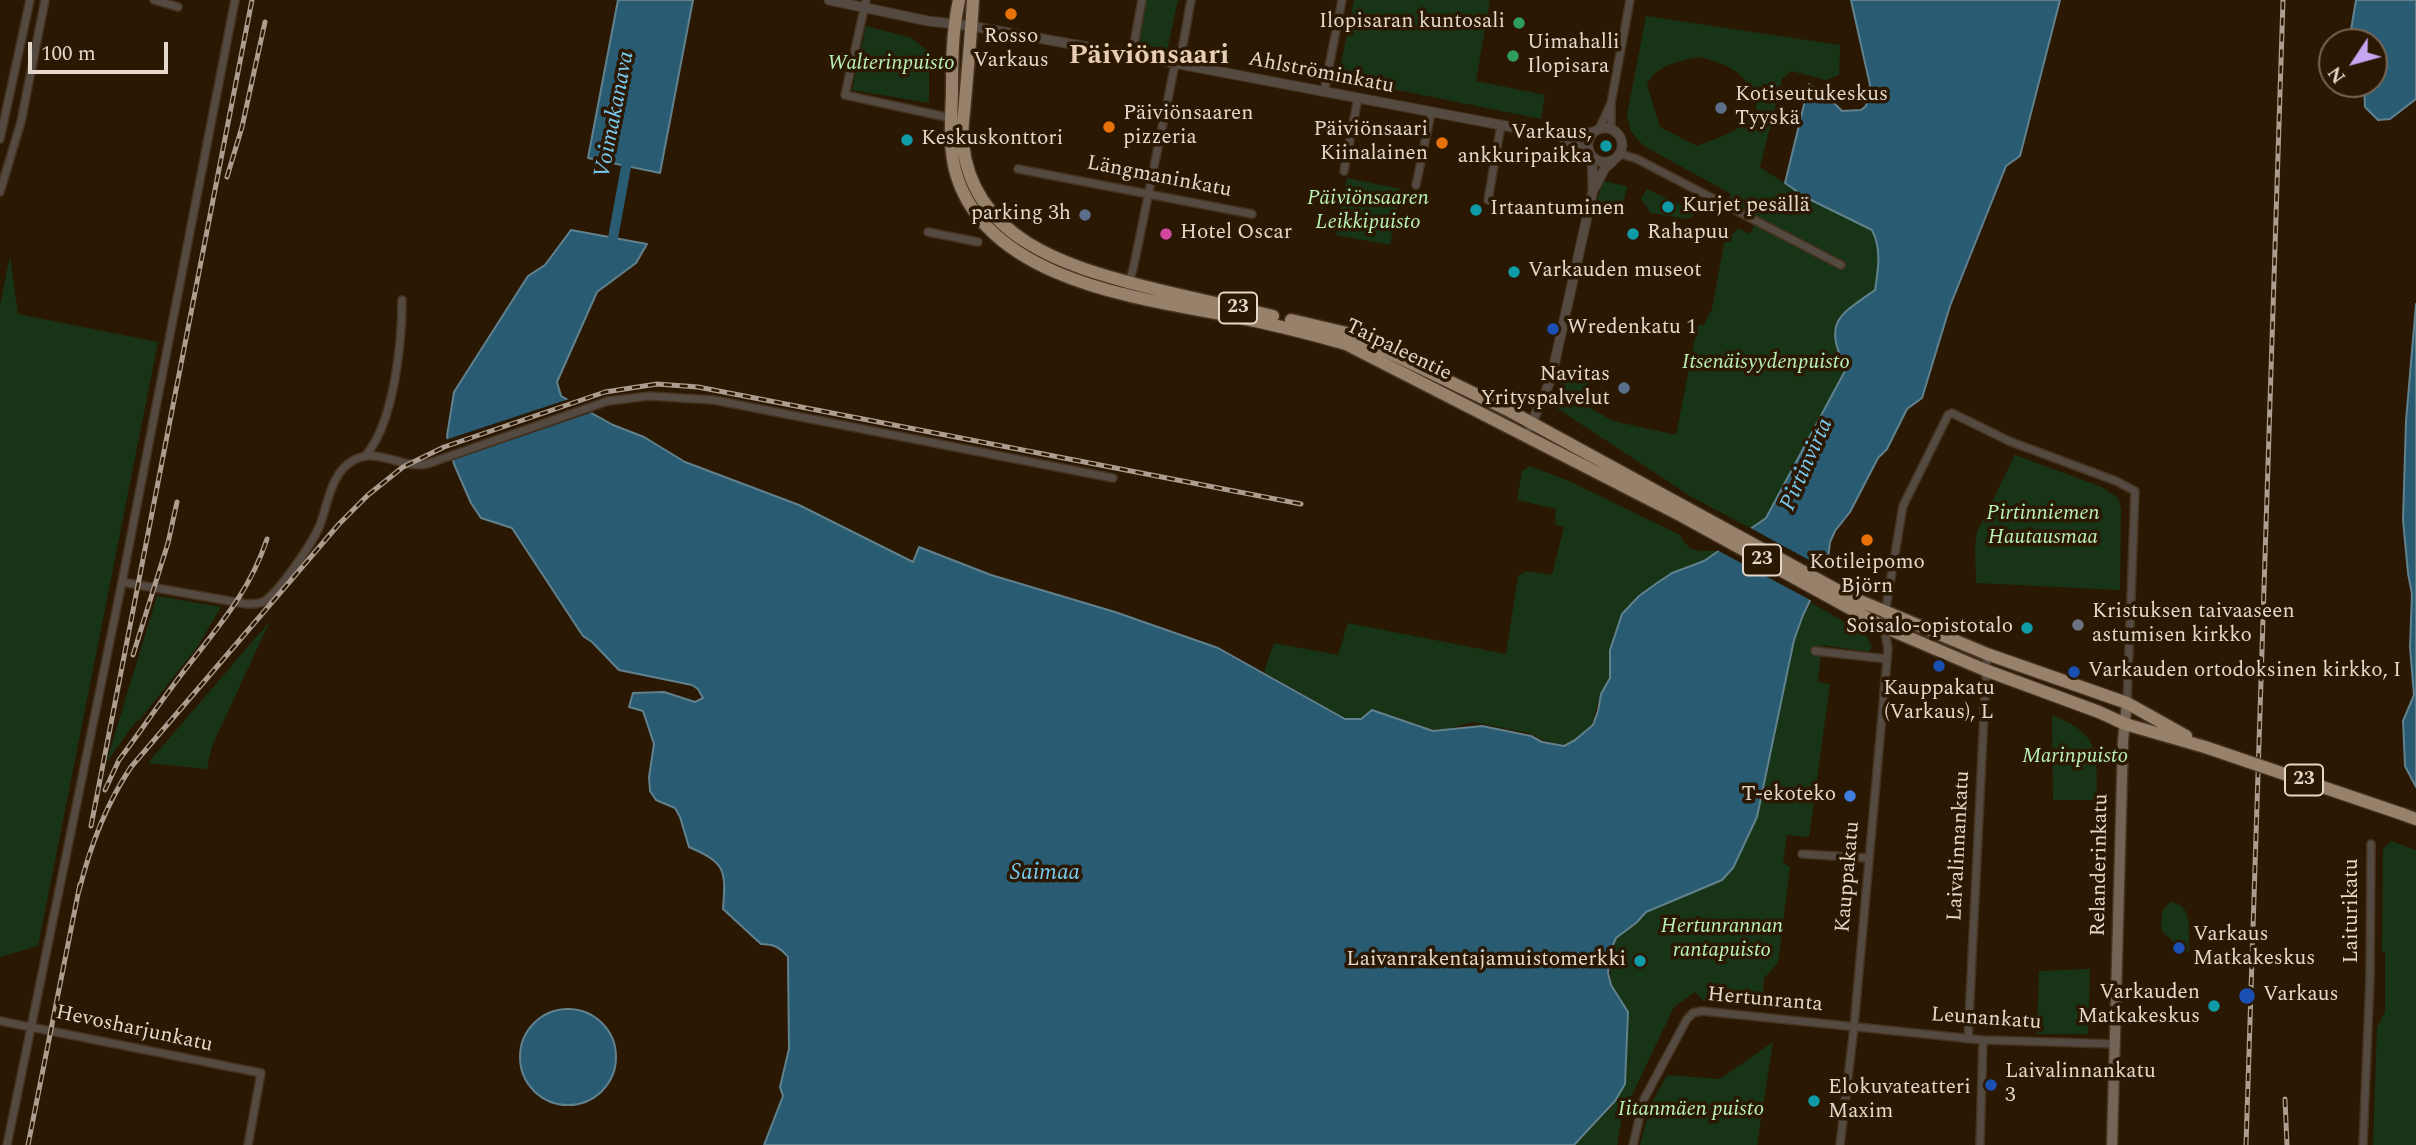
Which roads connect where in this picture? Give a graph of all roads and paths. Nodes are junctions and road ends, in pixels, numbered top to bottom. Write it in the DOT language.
graph roads {
  1 [pos="30,0"];
  2 [pos="45,0"];
  3 [pos="153,0"];
  4 [pos="235,0"];
  5 [pos="829,0"];
  6 [pos="959,0"];
  7 [pos="973,0"];
  8 [pos="1142,0"];
  9 [pos="1191,0"];
  10 [pos="1342,0"];
  11 [pos="1630,0"];
  12 [pos="865,3"];
  13 [pos="178,6"];
  14 [pos="954,24"];
  15 [pos="971,26"];
  16 [pos="1132,55"];
  17 [pos="1175,64"];
  18 [pos="1324,92"];
  19 [pos="1358,97"];
  20 [pos="1611,103"];
  21 [pos="1431,113"];
  22 [pos="946,117"];
  23 [pos="1501,125"];
  24 [pos="1611,129"];
  25 [pos="1597,130"];
  26 [pos="1559,136"];
  27 [pos="0,139"];
  28 [pos="1590,154"];
  29 [pos="1621,154"];
  30 [pos="1612,162"];
  31 [pos="1018,169"];
  32 [pos="1344,171"];
  33 [pos="1416,185"];
  34 [pos="1593,190"];
  35 [pos="0,192"];
  36 [pos="1148,194"];
  37 [pos="1488,200"];
  38 [pos="1252,214"];
  39 [pos="928,232"];
  40 [pos="978,242"];
  41 [pos="1840,265"];
  42 [pos="1127,289"];
  43 [pos="402,300"];
  44 [pos="1952,413"];
  45 [pos="1529,428"];
  46 [pos="366,455"];
  47 [pos="1113,478"];
  48 [pos="122,582"];
  49 [pos="1845,601"];
  50 [pos="1885,613"];
  51 [pos="1884,627"];
  52 [pos="1815,651"];
  53 [pos="1987,654"];
  54 [pos="1887,659"];
  55 [pos="1986,670"];
  56 [pos="2127,704"];
  57 [pos="2125,724"];
  58 [pos="2201,745"];
  59 [pos="2416,819"];
  60 [pos="2371,844"];
  61 [pos="1802,854"];
  62 [pos="1867,858"];
  63 [pos="0,1021"];
  64 [pos="32,1027"];
  65 [pos="1854,1027"];
  66 [pos="1968,1039"];
  67 [pos="1983,1040"];
  68 [pos="2116,1044"];
  69 [pos="7,1145"];
  70 [pos="248,1145"];
  71 [pos="1633,1145"];
  72 [pos="1840,1145"];
  73 [pos="1980,1145"];
  74 [pos="2112,1145"];
  75 [pos="2363,1145"];
  1 -- 27 [label="street"];
  2 -- 35 [label="street"];
  3 -- 13 [label="street"];
  4 -- 48 [label="street"];
  5 -- 12 [label="street, Ahlströminkatu"];
  6 -- 14 [label="highway, Taipaleentie / 23"];
  7 -- 15 [label="highway, Taipaleentie / 23"];
  8 -- 16 [label="street"];
  9 -- 17 [label="street"];
  10 -- 18 [label="street"];
  11 -- 20 [label="street"];
  12 -- 14 [label="street, Ahlströminkatu"];
  12 -- 22 [label="street"];
  14 -- 15 [label="street, Ahlströminkatu"];
  14 -- 42 [label="highway, Taipaleentie / 23"];
  15 -- 16 [label="street, Ahlströminkatu"];
  15 -- 42 [label="highway, Taipaleentie / 23"];
  16 -- 17 [label="street, Ahlströminkatu"];
  17 -- 18 [label="street, Ahlströminkatu"];
  17 -- 36 [label="street"];
  18 -- 19 [label="street, Ahlströminkatu"];
  19 -- 21 [label="street, Ahlströminkatu"];
  19 -- 32 [label="street"];
  20 -- 24 [label="street"];
  20 -- 25 [label="street"];
  21 -- 23 [label="street, Ahlströminkatu"];
  21 -- 33 [label="street"];
  23 -- 26 [label="street, Ahlströminkatu"];
  23 -- 37 [label="street"];
  24 -- 25 [label="street"];
  24 -- 29 [label="street"];
  25 -- 26 [label="street, Ahlströminkatu"];
  25 -- 28 [label="street"];
  26 -- 28 [label="street, Ahlströminkatu"];
  28 -- 30 [label="street"];
  28 -- 34 [label="street"];
  29 -- 30 [label="street"];
  29 -- 41 [label="street"];
  30 -- 34 [label="street"];
  31 -- 36 [label="street, Längmaninkatu"];
  34 -- 45 [label="street"];
  36 -- 38 [label="street, Längmaninkatu"];
  36 -- 42 [label="street"];
  39 -- 40 [label="street"];
  42 -- 45 [label="highway, Taipaleentie / 23"];
  43 -- 46 [label="street"];
  44 -- 50 [label="street, Kauppakatu"];
  44 -- 56 [label="street, Relanderinkatu"];
  45 -- 49 [label="highway, Taipaleentie / 23"];
  46 -- 47 [label="street"];
  46 -- 48 [label="street"];
  48 -- 64 [label="street"];
  49 -- 50 [label="highway, Taipaleentie / 23"];
  49 -- 51 [label="highway, Taipaleentie / 23"];
  50 -- 51 [label="street, Kauppakatu"];
  50 -- 53 [label="highway, Taipaleentie / 23"];
  51 -- 54 [label="street, Kauppakatu"];
  51 -- 55 [label="highway, Taipaleentie / 23"];
  52 -- 54 [label="street"];
  53 -- 55 [label="street, Laivalinnankatu"];
  53 -- 56 [label="highway, 23"];
  54 -- 62 [label="street, Kauppakatu"];
  55 -- 57 [label="highway, 23"];
  55 -- 66 [label="street, Laivalinnankatu"];
  56 -- 57 [label="main road, Relanderinkatu"];
  56 -- 58 [label="highway, 23"];
  57 -- 58 [label="highway, 23"];
  57 -- 68 [label="main road, Relanderinkatu"];
  58 -- 59 [label="highway, 23, bridge"];
  60 -- 75 [label="street, Laiturikatu"];
  61 -- 62 [label="street"];
  62 -- 65 [label="street, Kauppakatu"];
  63 -- 64 [label="street, Hevosharjunkatu"];
  64 -- 69 [label="street"];
  64 -- 70 [label="street, Hevosharjunkatu"];
  65 -- 66 [label="street, Leunankatu"];
  65 -- 71 [label="street, Hertunranta"];
  65 -- 72 [label="street, Kauppakatu"];
  66 -- 67 [label="street, Leunankatu"];
  67 -- 68 [label="street, Leunankatu"];
  67 -- 73 [label="street"];
  68 -- 74 [label="main road, Relanderinkatu"];
}
